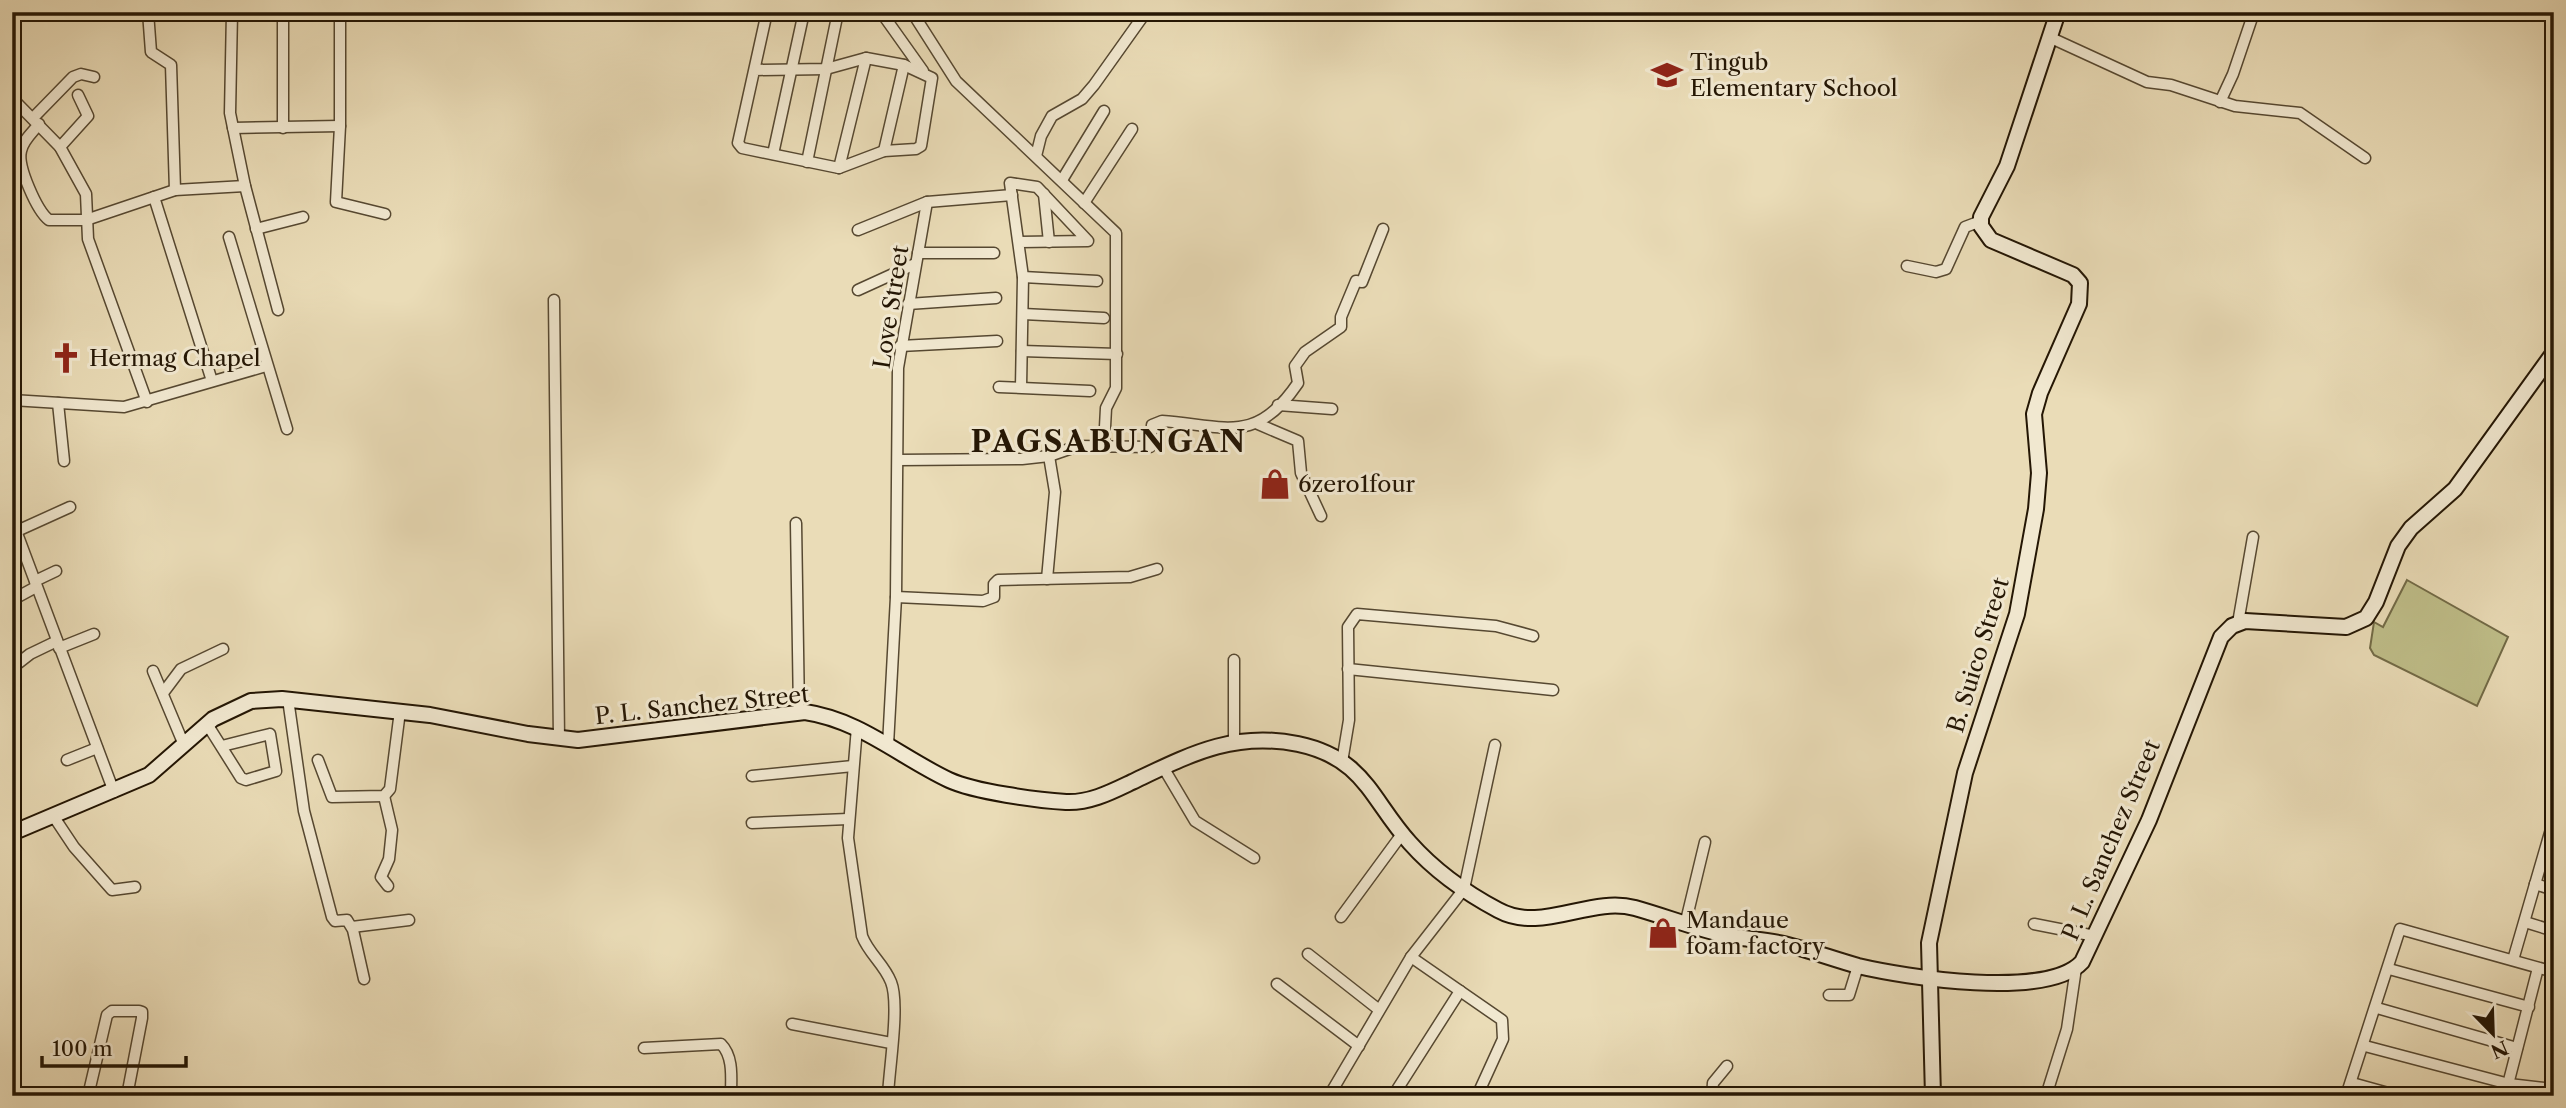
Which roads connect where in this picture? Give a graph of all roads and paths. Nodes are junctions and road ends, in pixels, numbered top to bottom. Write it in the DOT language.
graph roads {
  1 [pos="148,12"];
  2 [pos="232,12"];
  3 [pos="283,12"];
  4 [pos="340,12"];
  5 [pos="767,12"];
  6 [pos="804,12"];
  7 [pos="838,12"];
  8 [pos="881,12"];
  9 [pos="912,12"];
  10 [pos="1146,12"];
  11 [pos="2058,12"];
  12 [pos="2254,12"];
  13 [pos="2049,37"];
  14 [pos="866,58"];
  15 [pos="904,65"];
  16 [pos="826,69"];
  17 [pos="755,70"];
  18 [pos="791,71"];
  19 [pos="928,74"];
  20 [pos="94,77"];
  21 [pos="78,95"];
  22 [pos="12,98"];
  23 [pos="2220,102"];
  24 [pos="1104,111"];
  25 [pos="37,120"];
  26 [pos="340,126"];
  27 [pos="233,128"];
  28 [pos="283,128"];
  29 [pos="1132,129"];
  30 [pos="60,147"];
  31 [pos="884,151"];
  32 [pos="773,154"];
  33 [pos="1036,156"];
  34 [pos="2365,158"];
  35 [pos="807,162"];
  36 [pos="839,168"];
  37 [pos="1062,180"];
  38 [pos="245,186"];
  39 [pos="175,190"];
  40 [pos="1044,193"];
  41 [pos="1012,195"];
  42 [pos="154,197"];
  43 [pos="927,202"];
  44 [pos="1084,203"];
  45 [pos="385,214"];
  46 [pos="303,217"];
  47 [pos="86,220"];
  48 [pos="1981,221"];
  49 [pos="256,229"];
  50 [pos="1383,229"];
  51 [pos="858,230"];
  52 [pos="229,237"];
  53 [pos="1020,242"];
  54 [pos="1049,242"];
  55 [pos="918,253"];
  56 [pos="994,253"];
  57 [pos="915,264"];
  58 [pos="1907,266"];
  59 [pos="1023,276"];
  60 [pos="1097,281"];
  61 [pos="858,290"];
  62 [pos="996,298"];
  63 [pos="554,300"];
  64 [pos="908,304"];
  65 [pos="278,310"];
  66 [pos="1023,314"];
  67 [pos="1104,318"];
  68 [pos="996,341"];
  69 [pos="900,346"];
  70 [pos="1022,351"];
  71 [pos="2554,352"];
  72 [pos="1117,354"];
  73 [pos="266,366"];
  74 [pos="212,381"];
  75 [pos="999,387"];
  76 [pos="1021,387"];
  77 [pos="1090,391"];
  78 [pos="12,400"];
  79 [pos="146,402"];
  80 [pos="58,403"];
  81 [pos="1278,405"];
  82 [pos="1332,409"];
  83 [pos="1258,424"];
  84 [pos="287,429"];
  85 [pos="1104,446"];
  86 [pos="1049,456"];
  87 [pos="64,460"];
  88 [pos="898,460"];
  89 [pos="70,507"];
  90 [pos="1321,516"];
  91 [pos="12,520"];
  92 [pos="796,523"];
  93 [pos="17,531"];
  94 [pos="2253,537"];
  95 [pos="1157,569"];
  96 [pos="56,571"];
  97 [pos="1047,579"];
  98 [pos="35,584"];
  99 [pos="896,597"];
  100 [pos="12,600"];
  101 [pos="2238,622"];
  102 [pos="94,634"];
  103 [pos="1533,636"];
  104 [pos="58,644"];
  105 [pos="223,649"];
  106 [pos="1234,660"];
  107 [pos="12,668"];
  108 [pos="1348,669"];
  109 [pos="153,671"];
  110 [pos="1553,690"];
  111 [pos="163,693"];
  112 [pos="288,699"];
  113 [pos="400,711"];
  114 [pos="799,713"];
  115 [pos="207,724"];
  116 [pos="857,727"];
  117 [pos="559,738"];
  118 [pos="1234,741"];
  119 [pos="184,745"];
  120 [pos="888,745"];
  121 [pos="1495,745"];
  122 [pos="222,747"];
  123 [pos="97,748"];
  124 [pos="68,760"];
  125 [pos="318,760"];
  126 [pos="1342,762"];
  127 [pos="853,766"];
  128 [pos="1163,767"];
  129 [pos="752,776"];
  130 [pos="114,792"];
  131 [pos="384,796"];
  132 [pos="54,817"];
  133 [pos="848,819"];
  134 [pos="2554,819"];
  135 [pos="752,823"];
  136 [pos="12,833"];
  137 [pos="1402,834"];
  138 [pos="1706,842"];
  139 [pos="2550,848"];
  140 [pos="1254,858"];
  141 [pos="2535,884"];
  142 [pos="388,886"];
  143 [pos="135,887"];
  144 [pos="1464,889"];
  145 [pos="2554,890"];
  146 [pos="1341,917"];
  147 [pos="409,920"];
  148 [pos="2525,922"];
  149 [pos="2034,924"];
  150 [pos="1685,925"];
  151 [pos="352,927"];
  152 [pos="2554,931"];
  153 [pos="2095,936"];
  154 [pos="1308,954"];
  155 [pos="1411,957"];
  156 [pos="2514,960"];
  157 [pos="1858,966"];
  158 [pos="2076,968"];
  159 [pos="2539,968"];
  160 [pos="2389,970"];
  161 [pos="2554,972"];
  162 [pos="364,979"];
  163 [pos="1928,979"];
  164 [pos="1277,984"];
  165 [pos="1460,991"];
  166 [pos="1829,996"];
  167 [pos="2529,1007"];
  168 [pos="2376,1008"];
  169 [pos="1378,1009"];
  170 [pos="792,1024"];
  171 [pos="891,1043"];
  172 [pos="1359,1046"];
  173 [pos="2365,1046"];
  174 [pos="645,1048"];
  175 [pos="2517,1048"];
  176 [pos="1727,1066"];
  177 [pos="2554,1074"];
  178 [pos="2352,1083"];
  179 [pos="2509,1084"];
  180 [pos="2551,1091"];
  181 [pos="88,1096"];
  182 [pos="127,1096"];
  183 [pos="731,1096"];
  184 [pos="888,1096"];
  185 [pos="1328,1096"];
  186 [pos="1393,1096"];
  187 [pos="1477,1096"];
  188 [pos="1712,1096"];
  189 [pos="1933,1096"];
  190 [pos="2046,1096"];
  191 [pos="2346,1096"];
  192 [pos="2399,1096"];
  193 [pos="2505,1096"];
  1 -- 39 [label="street"];
  2 -- 27 [label="street"];
  3 -- 28 [label="street"];
  4 -- 26 [label="street"];
  5 -- 17 [label="street"];
  6 -- 18 [label="street"];
  7 -- 16 [label="street"];
  8 -- 19 [label="street"];
  9 -- 33 [label="street"];
  10 -- 33 [label="street"];
  11 -- 13 [label="street"];
  12 -- 23 [label="street"];
  13 -- 23 [label="street"];
  13 -- 48 [label="street"];
  14 -- 15 [label="street"];
  14 -- 16 [label="street"];
  14 -- 36 [label="street"];
  15 -- 19 [label="street"];
  15 -- 31 [label="street"];
  16 -- 18 [label="street"];
  16 -- 35 [label="street"];
  17 -- 18 [label="street"];
  17 -- 32 [label="street"];
  18 -- 32 [label="street"];
  19 -- 31 [label="street"];
  20 -- 25 [label="street"];
  21 -- 30 [label="street"];
  22 -- 25 [label="street"];
  23 -- 34 [label="street"];
  24 -- 37 [label="street"];
  25 -- 30 [label="street"];
  25 -- 47 [label="street"];
  26 -- 28 [label="street"];
  26 -- 45 [label="street"];
  27 -- 28 [label="street"];
  27 -- 38 [label="street"];
  29 -- 44 [label="street"];
  30 -- 47 [label="street"];
  31 -- 36 [label="street"];
  32 -- 35 [label="street"];
  33 -- 37 [label="street"];
  35 -- 36 [label="street"];
  37 -- 44 [label="street"];
  38 -- 39 [label="street"];
  38 -- 49 [label="street"];
  39 -- 42 [label="street"];
  40 -- 41 [label="street"];
  40 -- 54 [label="street"];
  40 -- 54 [label="street"];
  41 -- 43 [label="street"];
  41 -- 53 [label="street"];
  42 -- 47 [label="street"];
  42 -- 74 [label="street"];
  43 -- 51 [label="street"];
  43 -- 55 [label="street, Love Street"];
  44 -- 72 [label="street"];
  46 -- 49 [label="street"];
  47 -- 79 [label="street"];
  48 -- 58 [label="street"];
  48 -- 163 [label="street, B. Suico Street"];
  49 -- 65 [label="street"];
  50 -- 81 [label="street"];
  52 -- 73 [label="street"];
  53 -- 54 [label="street"];
  53 -- 59 [label="street"];
  55 -- 56 [label="street"];
  55 -- 57 [label="street, Love Street"];
  57 -- 61 [label="street"];
  57 -- 64 [label="street, Love Street"];
  59 -- 60 [label="street"];
  59 -- 66 [label="street"];
  62 -- 64 [label="street"];
  63 -- 117 [label="street"];
  64 -- 69 [label="street, Love Street"];
  66 -- 67 [label="street"];
  66 -- 70 [label="street"];
  68 -- 69 [label="street"];
  69 -- 88 [label="street, Love Street"];
  70 -- 72 [label="street"];
  70 -- 76 [label="street"];
  71 -- 101 [label="street"];
  72 -- 85 [label="street"];
  73 -- 74 [label="street"];
  73 -- 84 [label="street"];
  74 -- 79 [label="street"];
  75 -- 76 [label="street"];
  76 -- 77 [label="street"];
  78 -- 80 [label="street"];
  79 -- 80 [label="street"];
  80 -- 87 [label="street"];
  81 -- 82 [label="street"];
  81 -- 83 [label="street"];
  83 -- 85 [label="street"];
  83 -- 90 [label="street"];
  85 -- 86 [label="street"];
  86 -- 88 [label="street"];
  86 -- 97 [label="street"];
  88 -- 99 [label="street, Love Street"];
  89 -- 93 [label="street"];
  91 -- 93 [label="street"];
  92 -- 114 [label="street"];
  93 -- 98 [label="street"];
  94 -- 101 [label="street"];
  95 -- 97 [label="street"];
  96 -- 98 [label="street"];
  97 -- 99 [label="street"];
  98 -- 100 [label="street"];
  98 -- 104 [label="street"];
  99 -- 120 [label="street, Love Street"];
  101 -- 153 [label="street, P. L. Sanchez Street"];
  102 -- 104 [label="street"];
  103 -- 108 [label="street"];
  104 -- 107 [label="street"];
  104 -- 123 [label="street"];
  105 -- 111 [label="street"];
  106 -- 118 [label="street"];
  108 -- 110 [label="street"];
  108 -- 126 [label="street"];
  109 -- 111 [label="street"];
  111 -- 119 [label="street"];
  112 -- 113 [label="street, P. L. Sanchez Street"];
  112 -- 115 [label="street, P. L. Sanchez Street"];
  112 -- 151 [label="street"];
  113 -- 117 [label="street, P. L. Sanchez Street"];
  113 -- 131 [label="street"];
  114 -- 116 [label="street, P. L. Sanchez Street"];
  114 -- 117 [label="street, P. L. Sanchez Street"];
  115 -- 119 [label="street, P. L. Sanchez Street"];
  115 -- 122 [label="street"];
  116 -- 120 [label="street, P. L. Sanchez Street"];
  116 -- 127 [label="street"];
  118 -- 126 [label="street, P. L. Sanchez Street"];
  118 -- 128 [label="street, P. L. Sanchez Street"];
  119 -- 130 [label="street, P. L. Sanchez Street"];
  120 -- 128 [label="street, P. L. Sanchez Street"];
  121 -- 144 [label="street"];
  122 -- 122 [label="street"];
  123 -- 124 [label="street"];
  123 -- 130 [label="street"];
  125 -- 131 [label="street"];
  126 -- 137 [label="street, P. L. Sanchez Street"];
  127 -- 129 [label="street"];
  127 -- 133 [label="street"];
  128 -- 140 [label="street"];
  130 -- 132 [label="street, P. L. Sanchez Street"];
  131 -- 142 [label="street"];
  132 -- 136 [label="street, P. L. Sanchez Street"];
  132 -- 143 [label="street"];
  133 -- 135 [label="street"];
  133 -- 171 [label="street"];
  134 -- 139 [label="street"];
  137 -- 144 [label="street, P. L. Sanchez Street"];
  137 -- 146 [label="street"];
  138 -- 150 [label="street"];
  139 -- 141 [label="street"];
  141 -- 145 [label="street"];
  141 -- 148 [label="street"];
  144 -- 150 [label="street, P. L. Sanchez Street"];
  144 -- 155 [label="street"];
  147 -- 151 [label="street"];
  148 -- 152 [label="street"];
  148 -- 156 [label="street"];
  149 -- 153 [label="street"];
  150 -- 157 [label="street, P. L. Sanchez Street"];
  151 -- 162 [label="street"];
  153 -- 158 [label="street, P. L. Sanchez Street"];
  154 -- 169 [label="street"];
  155 -- 165 [label="street"];
  155 -- 169 [label="street"];
  156 -- 159 [label="street"];
  156 -- 160 [label="street"];
  157 -- 163 [label="street, P. L. Sanchez Street"];
  157 -- 166 [label="street"];
  158 -- 163 [label="street, P. L. Sanchez Street"];
  158 -- 190 [label="street"];
  159 -- 161 [label="street"];
  159 -- 167 [label="street"];
  160 -- 167 [label="street"];
  160 -- 168 [label="street"];
  163 -- 189 [label="street, B. Suico Street"];
  164 -- 172 [label="street"];
  165 -- 186 [label="street"];
  165 -- 187 [label="street"];
  167 -- 175 [label="street"];
  168 -- 173 [label="street"];
  168 -- 175 [label="street"];
  169 -- 172 [label="street"];
  170 -- 171 [label="street"];
  171 -- 184 [label="street"];
  172 -- 185 [label="street"];
  173 -- 178 [label="street"];
  173 -- 179 [label="street"];
  174 -- 183 [label="street"];
  175 -- 179 [label="street"];
  176 -- 188 [label="street"];
  177 -- 180 [label="street"];
  178 -- 191 [label="street"];
  178 -- 192 [label="street"];
  179 -- 180 [label="street"];
  179 -- 193 [label="street"];
  181 -- 182 [label="street"];
}
